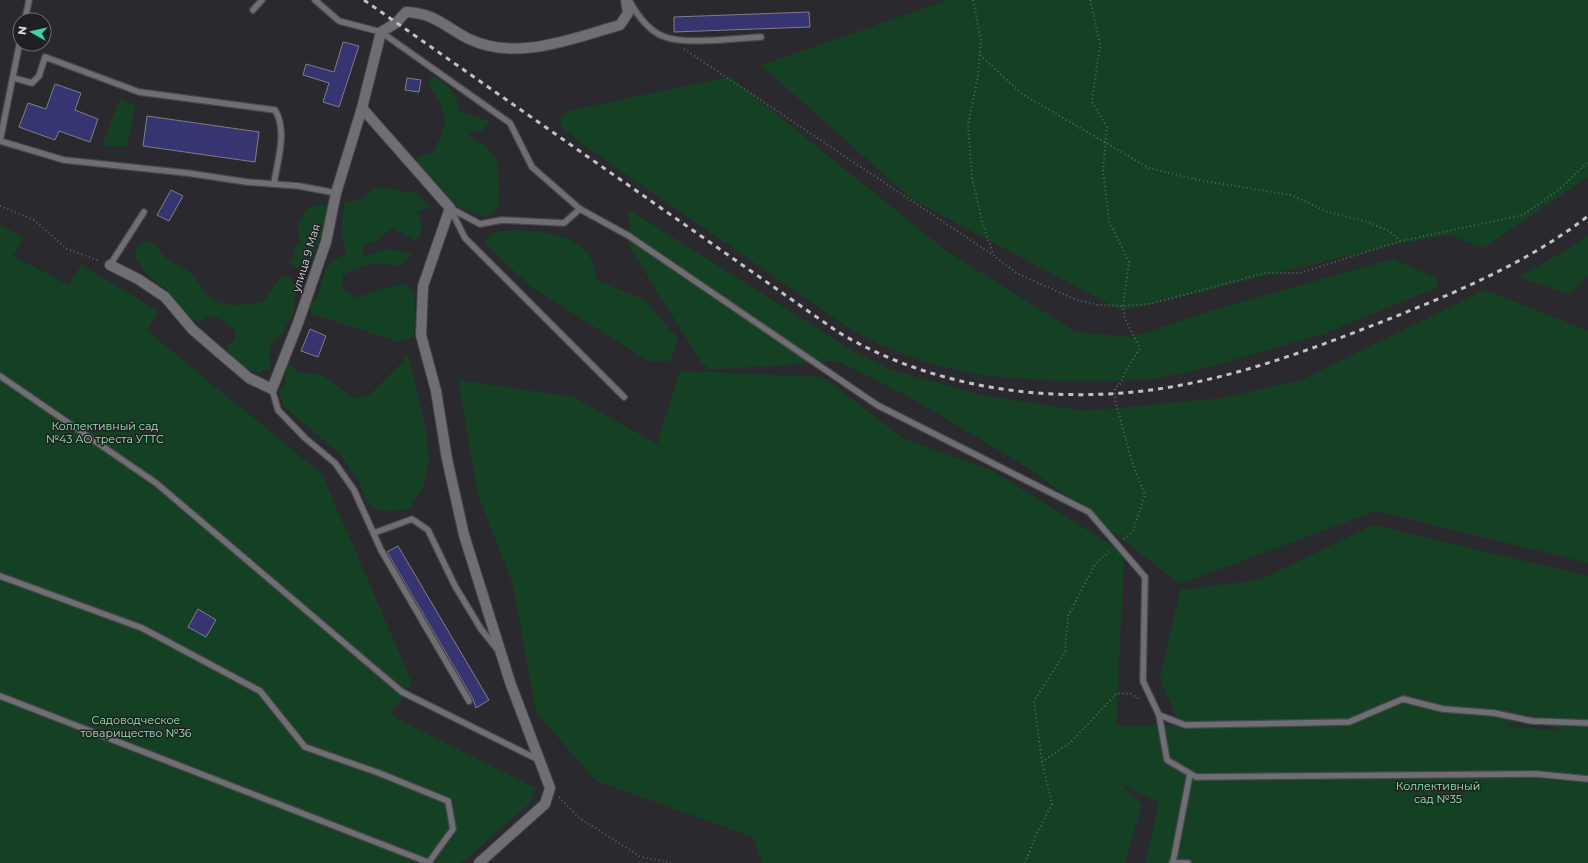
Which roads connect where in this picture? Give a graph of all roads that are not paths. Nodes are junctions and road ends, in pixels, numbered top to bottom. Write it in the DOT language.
graph roads {
  1 [pos="29,0"];
  2 [pos="262,0"];
  3 [pos="315,0"];
  4 [pos="628,0"];
  5 [pos="253,10"];
  6 [pos="27,12"];
  7 [pos="381,32"];
  8 [pos="761,37"];
  9 [pos="18,52"];
  10 [pos="14,78"];
  11 [pos="362,108"];
  12 [pos="274,184"];
  13 [pos="336,193"];
  14 [pos="450,208"];
  15 [pos="580,209"];
  16 [pos="144,212"];
  17 [pos="110,265"];
  18 [pos="0,376"];
  19 [pos="272,388"];
  20 [pos="624,397"];
  21 [pos="374,532"];
  22 [pos="0,576"];
  23 [pos="502,656"];
  24 [pos="0,696"];
  25 [pos="469,701"];
  26 [pos="1159,715"];
  27 [pos="1588,724"];
  28 [pos="540,760"];
  29 [pos="1190,774"];
  30 [pos="1588,779"];
  31 [pos="1172,862"];
  32 [pos="429,863"];
  33 [pos="479,863"];
  34 [pos="1188,863"];
  1 -- 6 [label="lane"];
  2 -- 5 [label="lane"];
  3 -- 7 [label="lane"];
  4 -- 7 [label="street"];
  4 -- 8 [label="lane"];
  7 -- 11 [label="street, улица 9 Мая"];
  7 -- 15 [label="lane"];
  9 -- 10 [label="lane"];
  10 -- 12 [label="lane"];
  10 -- 12 [label="lane"];
  11 -- 13 [label="street, улица 9 Мая"];
  11 -- 14 [label="street"];
  12 -- 13 [label="lane"];
  13 -- 19 [label="street, улица 9 Мая"];
  14 -- 15 [label="lane"];
  14 -- 20 [label="lane"];
  14 -- 23 [label="street"];
  15 -- 26 [label="lane"];
  16 -- 17 [label="lane"];
  17 -- 19 [label="street"];
  18 -- 28 [label="lane"];
  19 -- 21 [label="lane"];
  21 -- 23 [label="lane"];
  21 -- 25 [label="lane"];
  22 -- 32 [label="lane"];
  23 -- 28 [label="street"];
  24 -- 32 [label="lane"];
  26 -- 27 [label="lane"];
  26 -- 29 [label="lane"];
  28 -- 33 [label="street"];
  29 -- 30 [label="lane"];
  29 -- 31 [label="lane"];
  31 -- 34 [label="lane"];
}
